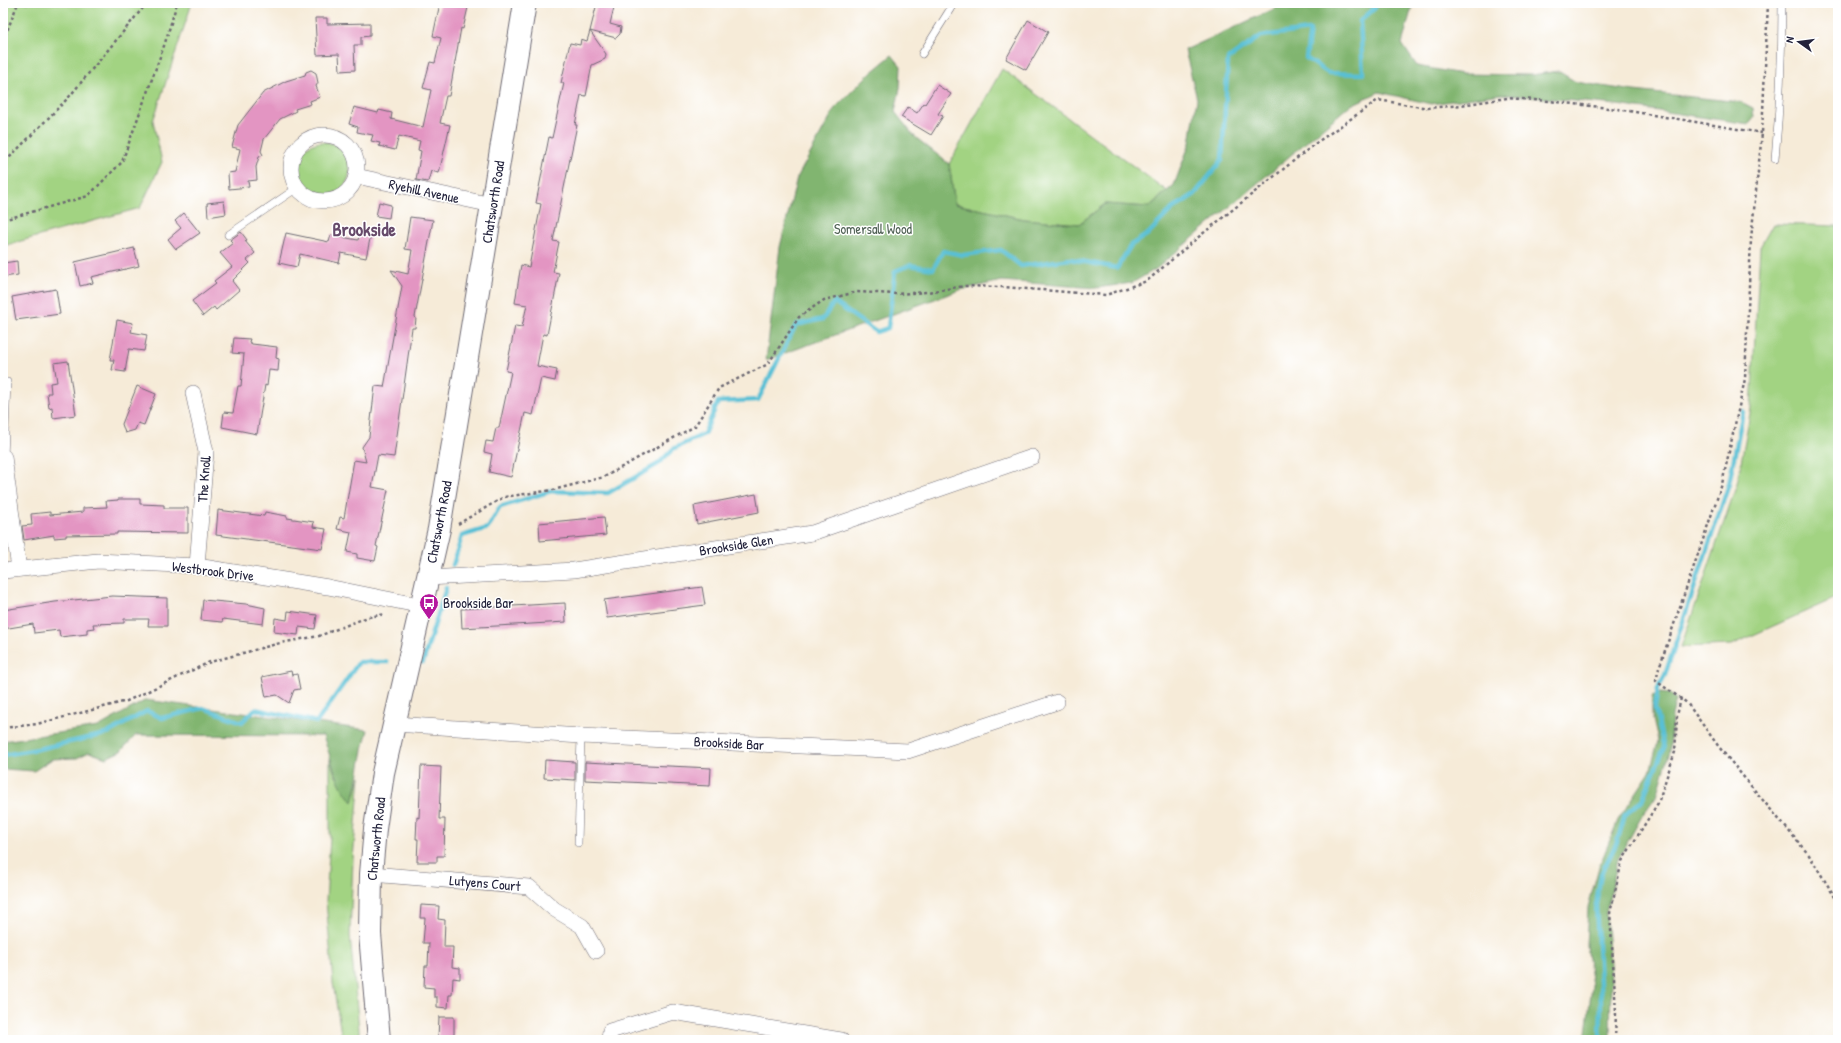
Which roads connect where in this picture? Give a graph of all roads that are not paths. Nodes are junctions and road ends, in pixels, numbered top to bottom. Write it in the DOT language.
graph roads {
  1 [pos="525,3"];
  2 [pos="954,3"];
  3 [pos="1782,3"];
  4 [pos="922,54"];
  5 [pos="1775,159"];
  6 [pos="356,176"];
  7 [pos="297,188"];
  8 [pos="492,205"];
  9 [pos="228,235"];
  10 [pos="7,382"];
  11 [pos="193,393"];
  12 [pos="1032,456"];
  13 [pos="4,457"];
  14 [pos="197,566"];
  15 [pos="19,569"];
  16 [pos="3,571"];
  17 [pos="428,578"];
  18 [pos="422,606"];
  19 [pos="1057,702"];
  20 [pos="394,724"];
  21 [pos="581,736"];
  22 [pos="578,844"];
  23 [pos="371,874"];
  24 [pos="596,951"];
  25 [pos="379,1040"];
  26 [pos="609,1040"];
  27 [pos="841,1040"];
  1 -- 8 [label="highway, Chatsworth Road"];
  2 -- 4 [label="lane"];
  3 -- 5 [label="lane"];
  6 -- 7 [label="street"];
  6 -- 7 [label="street"];
  6 -- 8 [label="street, Ryehill Avenue"];
  7 -- 9 [label="lane"];
  8 -- 17 [label="highway, Chatsworth Road"];
  10 -- 13 [label="lane"];
  11 -- 14 [label="street, The Knoll"];
  12 -- 17 [label="street, Brookside Glen"];
  13 -- 15 [label="street"];
  14 -- 15 [label="street, Westbrook Drive"];
  14 -- 18 [label="street, Westbrook Drive"];
  15 -- 16 [label="street, Westbrook Drive"];
  17 -- 18 [label="highway, Chatsworth Road"];
  18 -- 20 [label="highway, Chatsworth Road"];
  19 -- 21 [label="street, Brookside Bar"];
  20 -- 21 [label="street, Brookside Bar"];
  20 -- 23 [label="highway, Chatsworth Road"];
  21 -- 22 [label="lane"];
  23 -- 24 [label="street, Lutyens Court"];
  23 -- 25 [label="highway, Chatsworth Road"];
  26 -- 27 [label="street"];
}
